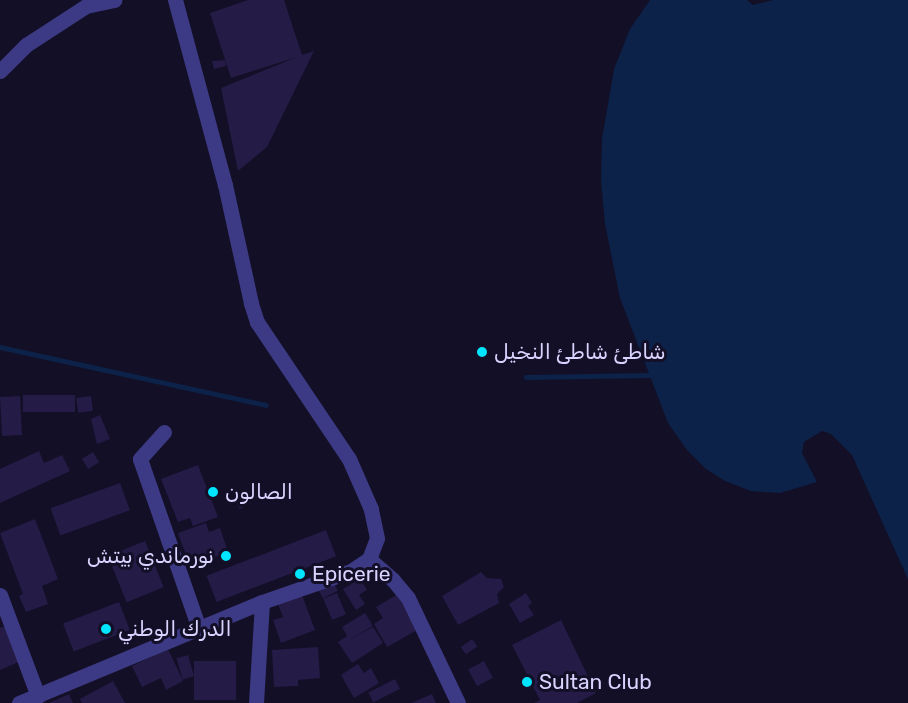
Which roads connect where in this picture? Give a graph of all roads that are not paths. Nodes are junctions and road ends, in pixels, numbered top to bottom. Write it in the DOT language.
graph roads {
  1 [pos="114,0"];
  2 [pos="175,0"];
  3 [pos="0,71"];
  4 [pos="164,432"];
  5 [pos="369,559"];
  6 [pos="0,596"];
  7 [pos="262,602"];
  8 [pos="198,627"];
  9 [pos="38,696"];
  10 [pos="19,703"];
  11 [pos="256,703"];
  12 [pos="458,703"];
  1 -- 3 [label="street"];
  2 -- 5 [label="street"];
  4 -- 8 [label="street"];
  5 -- 7 [label="street"];
  5 -- 12 [label="street"];
  6 -- 9 [label="street"];
  7 -- 8 [label="street"];
  7 -- 11 [label="street"];
  8 -- 9 [label="street"];
  9 -- 10 [label="street"];
}
